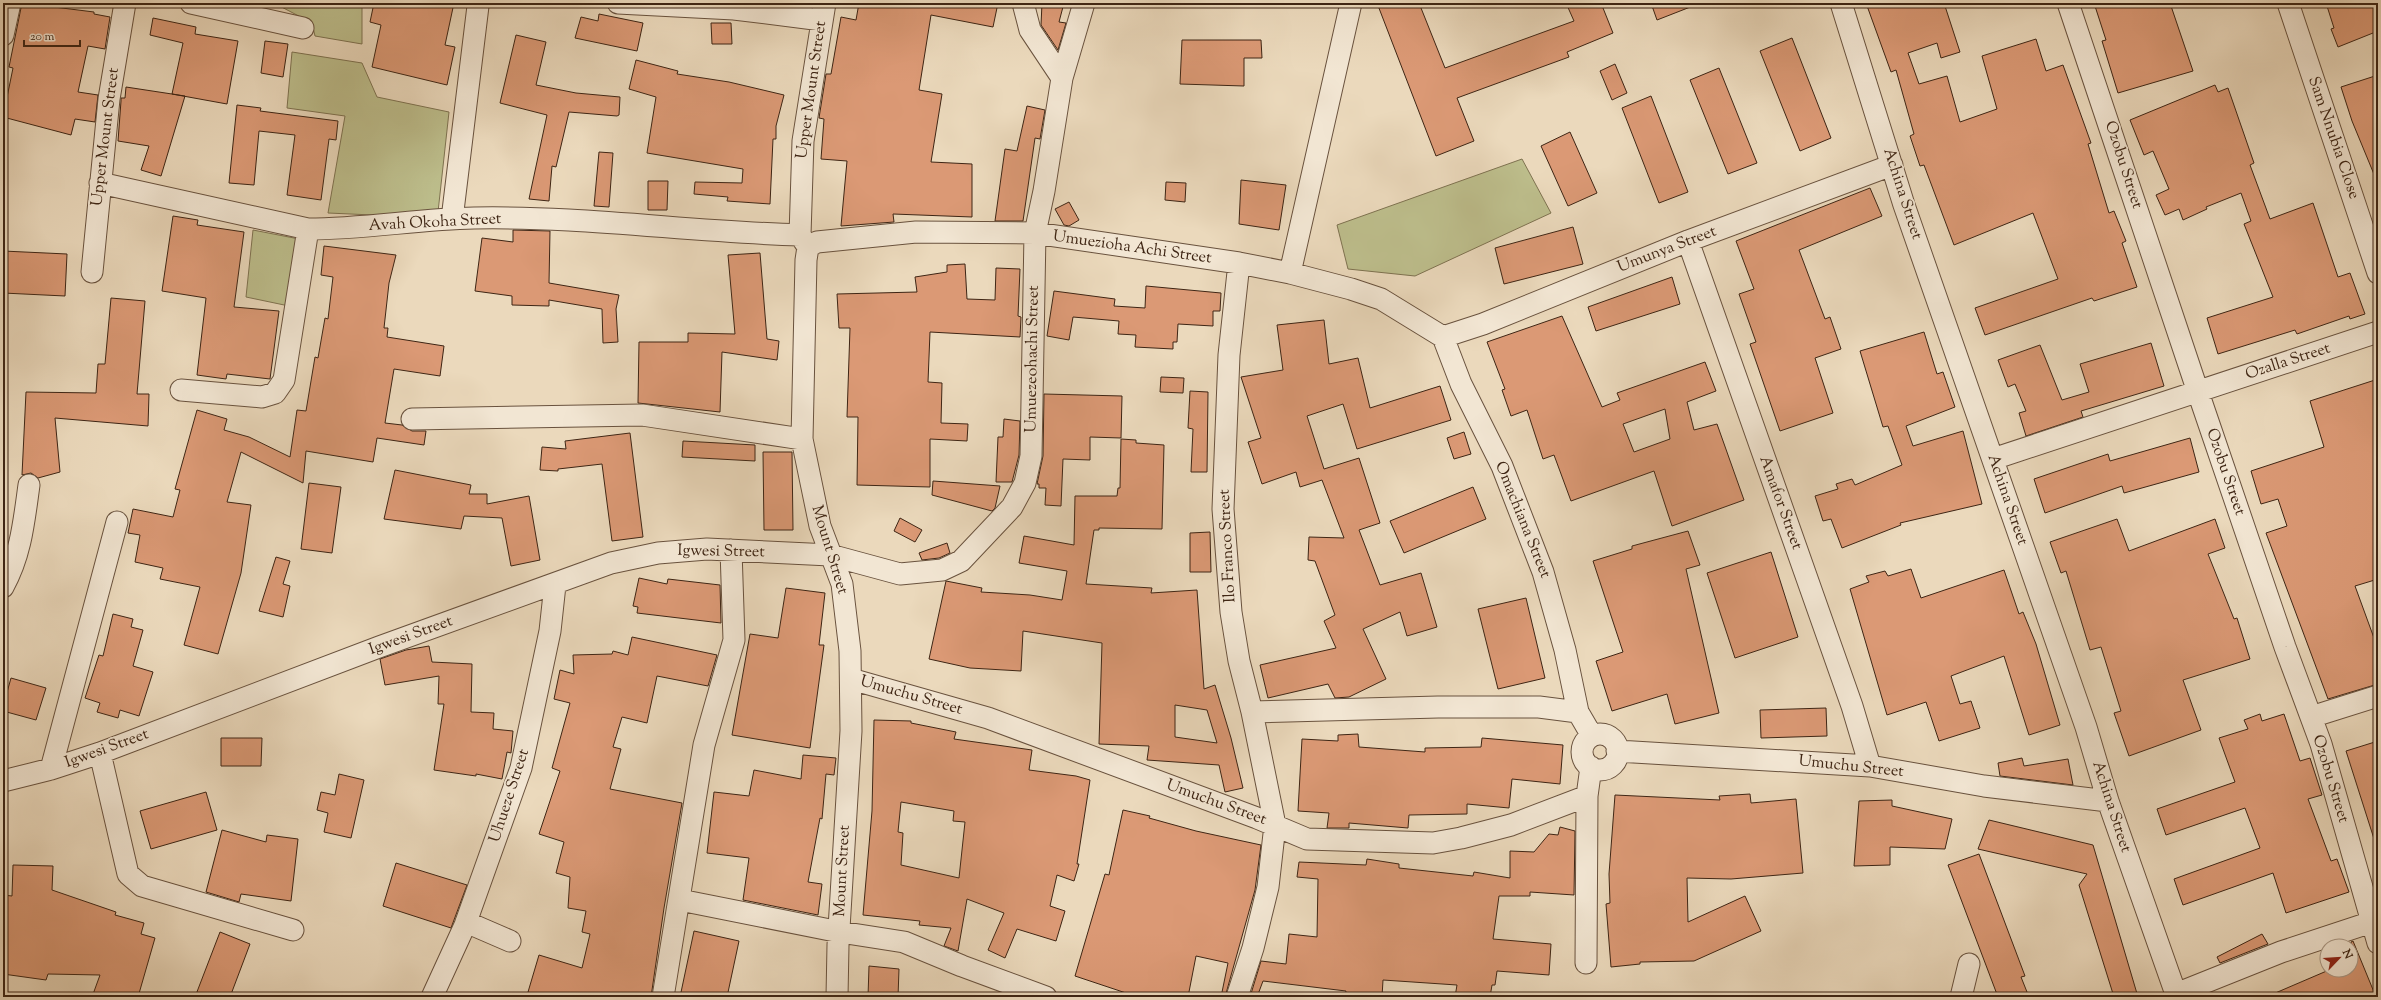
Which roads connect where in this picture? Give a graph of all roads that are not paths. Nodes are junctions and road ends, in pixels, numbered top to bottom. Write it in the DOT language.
graph roads {
  1 [pos="10,3"];
  2 [pos="125,3"];
  3 [pos="191,3"];
  4 [pos="618,3"];
  5 [pos="1023,3"];
  6 [pos="1084,3"];
  7 [pos="1351,3"];
  8 [pos="1841,3"];
  9 [pos="2068,3"];
  10 [pos="2288,3"];
  11 [pos="478,6"];
  12 [pos="823,12"];
  13 [pos="303,28"];
  14 [pos="3,35"];
  15 [pos="1062,78"];
  16 [pos="1892,164"];
  17 [pos="100,183"];
  18 [pos="452,219"];
  19 [pos="308,229"];
  20 [pos="1035,233"];
  21 [pos="804,241"];
  22 [pos="1688,242"];
  23 [pos="1239,263"];
  24 [pos="92,272"];
  25 [pos="1290,273"];
  26 [pos="2378,273"];
  27 [pos="2378,332"];
  28 [pos="1443,337"];
  29 [pos="181,390"];
  30 [pos="2198,392"];
  31 [pos="412,419"];
  32 [pos="802,439"];
  33 [pos="1993,459"];
  34 [pos="29,485"];
  35 [pos="117,522"];
  36 [pos="731,550"];
  37 [pos="830,555"];
  38 [pos="555,585"];
  39 [pos="3,587"];
  40 [pos="851,679"];
  41 [pos="2378,696"];
  42 [pos="1252,712"];
  43 [pos="1578,712"];
  44 [pos="2311,717"];
  45 [pos="1592,736"];
  46 [pos="1617,751"];
  47 [pos="100,753"];
  48 [pos="1870,766"];
  49 [pos="1591,767"];
  50 [pos="51,769"];
  51 [pos="3,781"];
  52 [pos="1587,796"];
  53 [pos="2108,801"];
  54 [pos="1275,825"];
  55 [pos="680,900"];
  56 [pos="2375,921"];
  57 [pos="466,922"];
  58 [pos="293,930"];
  59 [pos="840,932"];
  60 [pos="510,941"];
  61 [pos="2378,943"];
  62 [pos="1586,963"];
  63 [pos="1969,964"];
  64 [pos="2176,995"];
  65 [pos="432,997"];
  66 [pos="663,997"];
  67 [pos="837,997"];
  68 [pos="1046,997"];
  69 [pos="1237,997"];
  70 [pos="1961,997"];
  1 -- 14 [label="street"];
  2 -- 17 [label="street, Upper Mount Street"];
  3 -- 13 [label="street"];
  4 -- 12 [label="street"];
  5 -- 15 [label="street"];
  6 -- 15 [label="street, Umuezeohachi Street"];
  7 -- 25 [label="street"];
  8 -- 16 [label="street, Achina Street"];
  9 -- 30 [label="street, Ozobu Street"];
  10 -- 26 [label="street, Sam Nnubia Close"];
  11 -- 18 [label="street"];
  12 -- 21 [label="street, Upper Mount Street"];
  15 -- 20 [label="street, Umuezeohachi Street"];
  16 -- 22 [label="street, Umunya Street"];
  16 -- 33 [label="street, Achina Street"];
  17 -- 19 [label="street, Avah Okoha Street"];
  17 -- 24 [label="street, Upper Mount Street"];
  18 -- 19 [label="street, Avah Okoha Street"];
  18 -- 21 [label="street, Avah Okoha Street"];
  19 -- 29 [label="street"];
  20 -- 21 [label="street, Umuezioha Achi Street"];
  20 -- 23 [label="street, Umuezioha Achi Street"];
  20 -- 37 [label="street, Umuezeohachi Street"];
  21 -- 32 [label="street, Mount Street"];
  22 -- 28 [label="street, Umunya Street"];
  22 -- 48 [label="street, Amafor Street"];
  23 -- 25 [label="street, Umuezioha Achi Street"];
  23 -- 42 [label="street, Ilo Franco Street"];
  25 -- 28 [label="street, Umuezioha Achi Street"];
  27 -- 30 [label="street, Ozalla Street"];
  28 -- 43 [label="street, Omachiana Street"];
  30 -- 33 [label="street, Ozalla Street"];
  30 -- 44 [label="street, Ozobu Street"];
  31 -- 32 [label="street"];
  32 -- 37 [label="street, Mount Street"];
  33 -- 53 [label="street, Achina Street"];
  34 -- 39 [label="street"];
  35 -- 50 [label="street"];
  36 -- 37 [label="street, Igwesi Street"];
  36 -- 38 [label="street, Igwesi Street"];
  36 -- 55 [label="street"];
  37 -- 40 [label="street, Mount Street"];
  38 -- 47 [label="street, Igwesi Street"];
  38 -- 57 [label="street, Uhueze Street"];
  40 -- 54 [label="street, Umuchu Street"];
  40 -- 59 [label="street, Mount Street"];
  41 -- 44 [label="street"];
  42 -- 43 [label="street"];
  42 -- 54 [label="street, Ilo Franco Street"];
  43 -- 45 [label="street, Omachiana Street"];
  44 -- 56 [label="street, Ozobu Street"];
  45 -- 46 [label="street"];
  45 -- 49 [label="street"];
  46 -- 48 [label="street, Umuchu Street"];
  46 -- 49 [label="street"];
  47 -- 50 [label="street, Igwesi Street"];
  47 -- 58 [label="street"];
  48 -- 53 [label="street, Umuchu Street"];
  49 -- 52 [label="street"];
  50 -- 51 [label="street, Igwesi Street"];
  52 -- 54 [label="street, Umuchu Street"];
  52 -- 62 [label="street"];
  53 -- 64 [label="street, Achina Street"];
  54 -- 69 [label="street, Ilo Franco Street"];
  55 -- 59 [label="street"];
  55 -- 66 [label="street"];
  56 -- 61 [label="street, Ozobu Street"];
  56 -- 64 [label="street"];
  57 -- 60 [label="street"];
  57 -- 65 [label="street, Uhueze Street"];
  59 -- 67 [label="street, Mount Street"];
  59 -- 68 [label="street"];
  63 -- 70 [label="street"];
}
